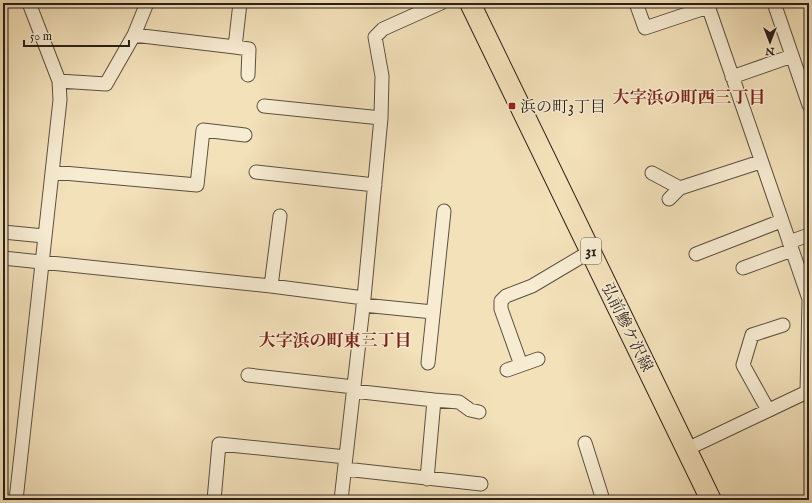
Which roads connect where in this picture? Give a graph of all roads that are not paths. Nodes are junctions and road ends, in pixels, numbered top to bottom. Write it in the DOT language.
graph roads {
  1 [pos="29,3"];
  2 [pos="147,3"];
  3 [pos="240,3"];
  4 [pos="441,3"];
  5 [pos="470,3"];
  6 [pos="636,3"];
  7 [pos="774,3"];
  8 [pos="708,5"];
  9 [pos="134,35"];
  10 [pos="235,47"];
  11 [pos="792,56"];
  12 [pos="248,75"];
  13 [pos="732,77"];
  14 [pos="59,81"];
  15 [pos="809,105"];
  16 [pos="264,106"];
  17 [pos="381,118"];
  18 [pos="245,135"];
  19 [pos="760,162"];
  20 [pos="52,172"];
  21 [pos="256,172"];
  22 [pos="652,173"];
  23 [pos="375,185"];
  24 [pos="680,188"];
  25 [pos="669,199"];
  26 [pos="444,212"];
  27 [pos="280,216"];
  28 [pos="781,221"];
  29 [pos="3,232"];
  30 [pos="809,235"];
  31 [pos="44,236"];
  32 [pos="791,246"];
  33 [pos="591,251"];
  34 [pos="696,254"];
  35 [pos="3,258"];
  36 [pos="41,262"];
  37 [pos="743,268"];
  38 [pos="271,286"];
  39 [pos="364,301"];
  40 [pos="433,312"];
  41 [pos="783,325"];
  42 [pos="538,359"];
  43 [pos="428,364"];
  44 [pos="521,365"];
  45 [pos="507,370"];
  46 [pos="248,375"];
  47 [pos="354,389"];
  48 [pos="808,392"];
  49 [pos="434,400"];
  50 [pos="768,410"];
  51 [pos="479,412"];
  52 [pos="585,442"];
  53 [pos="687,449"];
  54 [pos="345,463"];
  55 [pos="427,478"];
  56 [pos="481,484"];
  57 [pos="16,500"];
  58 [pos="214,500"];
  59 [pos="342,500"];
  60 [pos="603,500"];
  61 [pos="711,500"];
  1 -- 14 [label="street"];
  2 -- 9 [label="street"];
  3 -- 10 [label="street"];
  4 -- 17 [label="street"];
  5 -- 33 [label="main road, 弘前鰺ケ沢線 / 31"];
  6 -- 8 [label="street"];
  7 -- 11 [label="street"];
  8 -- 13 [label="street"];
  9 -- 10 [label="street"];
  9 -- 14 [label="street"];
  10 -- 12 [label="street"];
  11 -- 13 [label="street"];
  11 -- 15 [label="street"];
  13 -- 19 [label="street"];
  14 -- 20 [label="street"];
  16 -- 17 [label="street"];
  17 -- 23 [label="street"];
  18 -- 20 [label="street"];
  19 -- 24 [label="street"];
  19 -- 28 [label="street"];
  20 -- 31 [label="street"];
  21 -- 23 [label="street"];
  22 -- 24 [label="street"];
  23 -- 39 [label="street"];
  24 -- 25 [label="street"];
  26 -- 40 [label="street"];
  27 -- 38 [label="street"];
  28 -- 32 [label="street"];
  28 -- 34 [label="street"];
  29 -- 31 [label="street"];
  30 -- 32 [label="street"];
  31 -- 36 [label="street"];
  32 -- 37 [label="street"];
  32 -- 48 [label="street"];
  33 -- 44 [label="street"];
  33 -- 53 [label="main road, 弘前鰺ケ沢線 / 31"];
  35 -- 36 [label="street"];
  36 -- 38 [label="street"];
  36 -- 57 [label="street"];
  38 -- 39 [label="street"];
  39 -- 40 [label="street"];
  39 -- 47 [label="street"];
  40 -- 43 [label="street"];
  41 -- 50 [label="street"];
  42 -- 44 [label="street"];
  44 -- 45 [label="street"];
  46 -- 47 [label="street"];
  47 -- 49 [label="street"];
  47 -- 54 [label="street"];
  48 -- 50 [label="street"];
  49 -- 51 [label="street"];
  49 -- 55 [label="street"];
  50 -- 53 [label="street"];
  52 -- 60 [label="street"];
  53 -- 61 [label="main road, 弘前鰺ケ沢線 / 31"];
  54 -- 55 [label="street"];
  54 -- 58 [label="street"];
  54 -- 59 [label="street"];
  55 -- 56 [label="street"];
}
